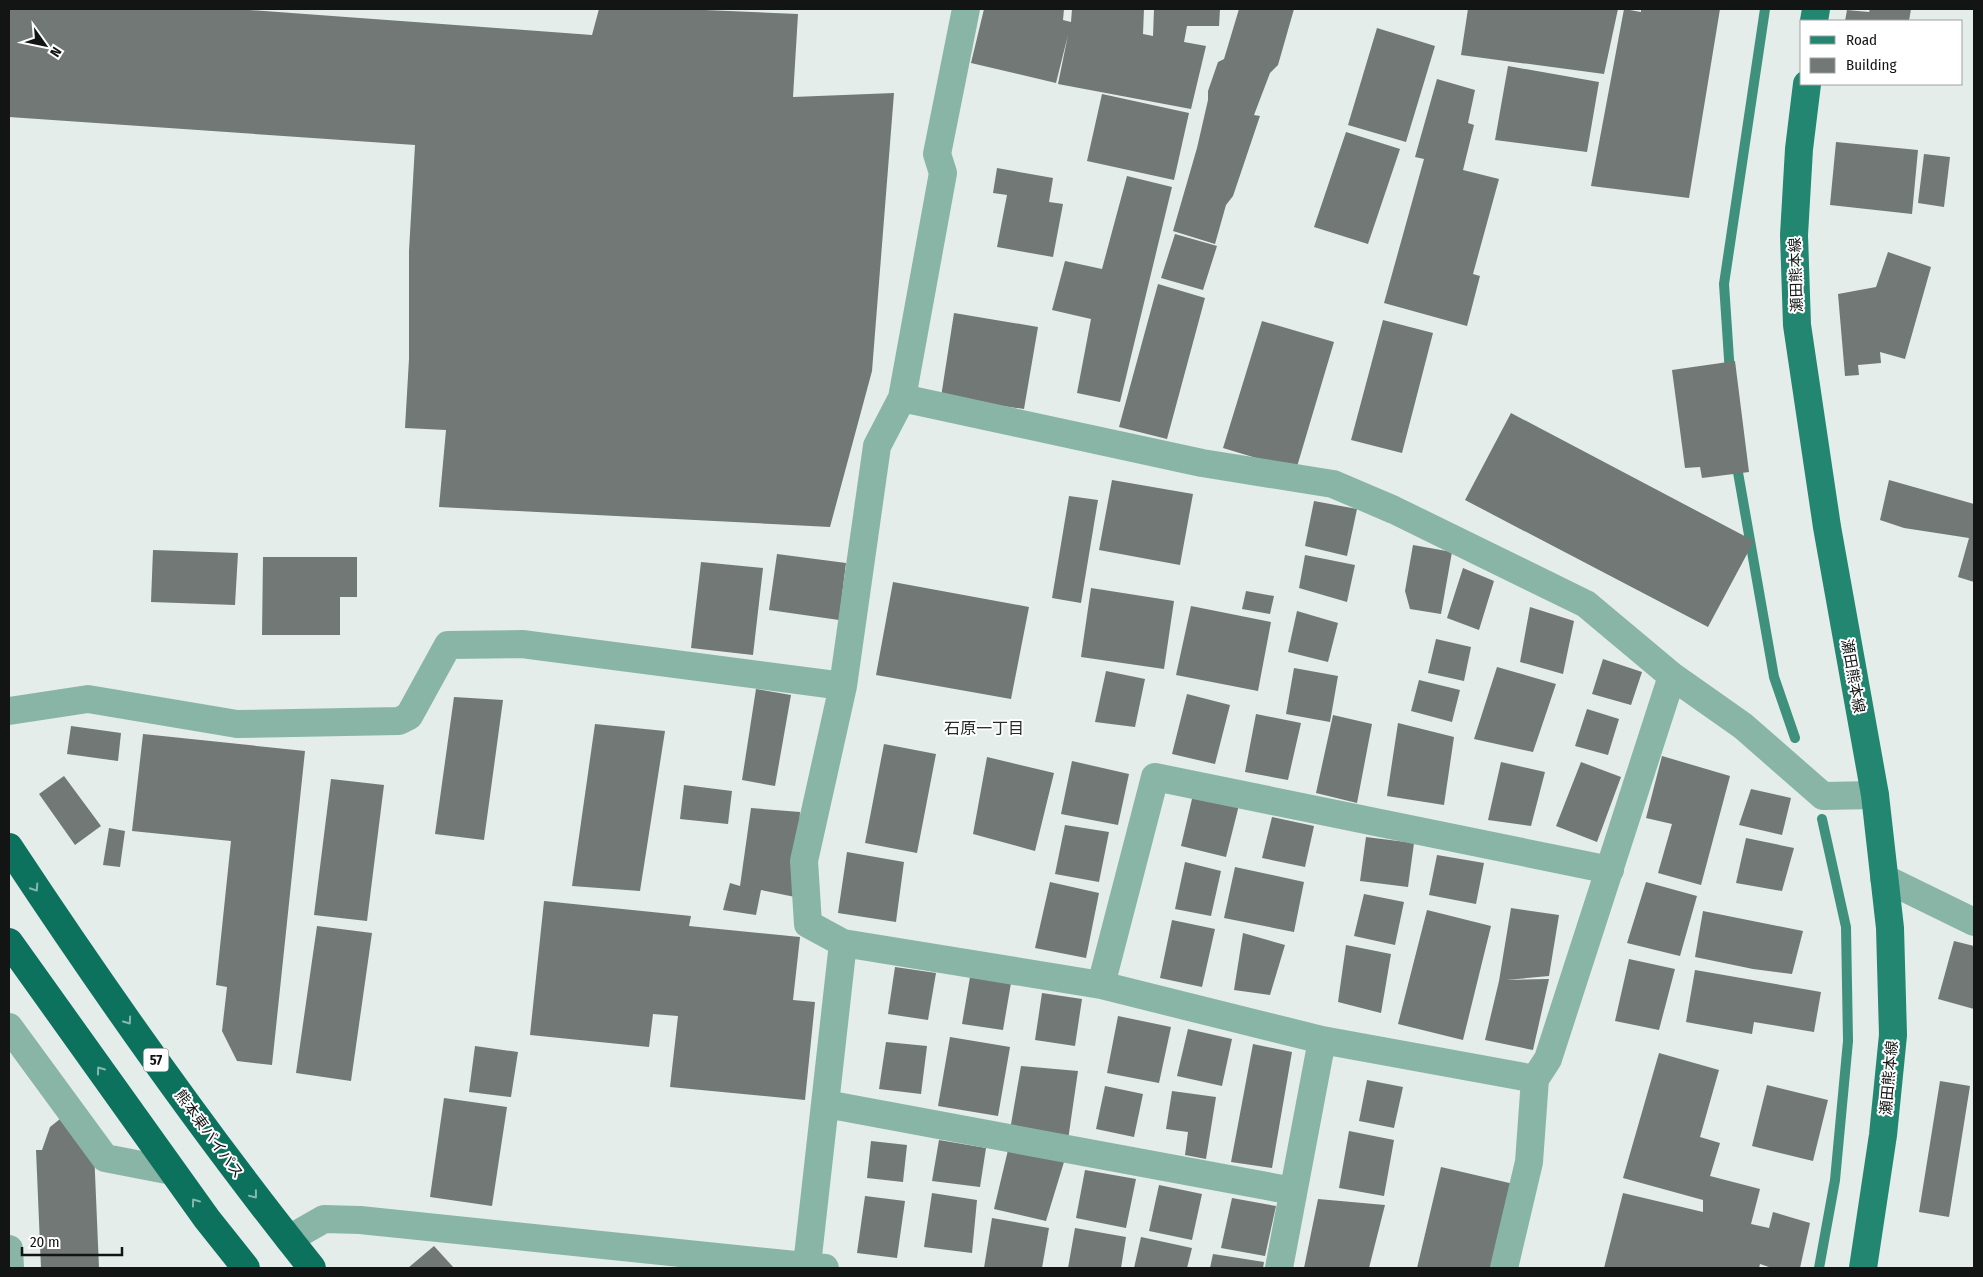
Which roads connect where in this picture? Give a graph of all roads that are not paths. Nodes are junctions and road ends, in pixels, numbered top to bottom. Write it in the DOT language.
graph roads {
  1 [pos="966,9"];
  2 [pos="1807,85"];
  3 [pos="902,398"];
  4 [pos="1672,676"];
  5 [pos="842,686"];
  6 [pos="9,711"];
  7 [pos="1875,795"];
  8 [pos="9,847"];
  9 [pos="1610,870"];
  10 [pos="1884,878"];
  11 [pos="1974,922"];
  12 [pos="9,942"];
  13 [pos="843,942"];
  14 [pos="1102,984"];
  15 [pos="9,1027"];
  16 [pos="1322,1040"];
  17 [pos="1535,1078"];
  18 [pos="826,1104"];
  19 [pos="172,1170"];
  20 [pos="1293,1191"];
  21 [pos="289,1239"];
  22 [pos="9,1249"];
  23 [pos="816,1267"];
  24 [pos="10,1268"];
  25 [pos="246,1268"];
  26 [pos="312,1268"];
  27 [pos="1279,1268"];
  28 [pos="1504,1268"];
  29 [pos="1862,1268"];
  1 -- 3 [label="street"];
  2 -- 7 [label="main road, 瀬田熊本線"];
  3 -- 4 [label="street"];
  3 -- 5 [label="street"];
  4 -- 7 [label="street"];
  4 -- 9 [label="street"];
  5 -- 6 [label="street"];
  5 -- 13 [label="street"];
  7 -- 10 [label="main road, 瀬田熊本線"];
  8 -- 21 [label="highway, 熊本東バイパス / 57, one-way"];
  9 -- 14 [label="street"];
  9 -- 17 [label="street"];
  10 -- 11 [label="street"];
  10 -- 29 [label="main road, 瀬田熊本線"];
  19 -- 12 [label="highway, one-way"];
  13 -- 14 [label="street"];
  13 -- 18 [label="street"];
  14 -- 16 [label="street"];
  15 -- 19 [label="street"];
  16 -- 17 [label="street"];
  16 -- 20 [label="street"];
  17 -- 28 [label="street"];
  18 -- 20 [label="street"];
  18 -- 23 [label="street"];
  25 -- 19 [label="highway, one-way"];
  20 -- 27 [label="street"];
  21 -- 23 [label="street"];
  21 -- 26 [label="highway, 熊本東バイパス / 57"];
  22 -- 24 [label="street"];
}
